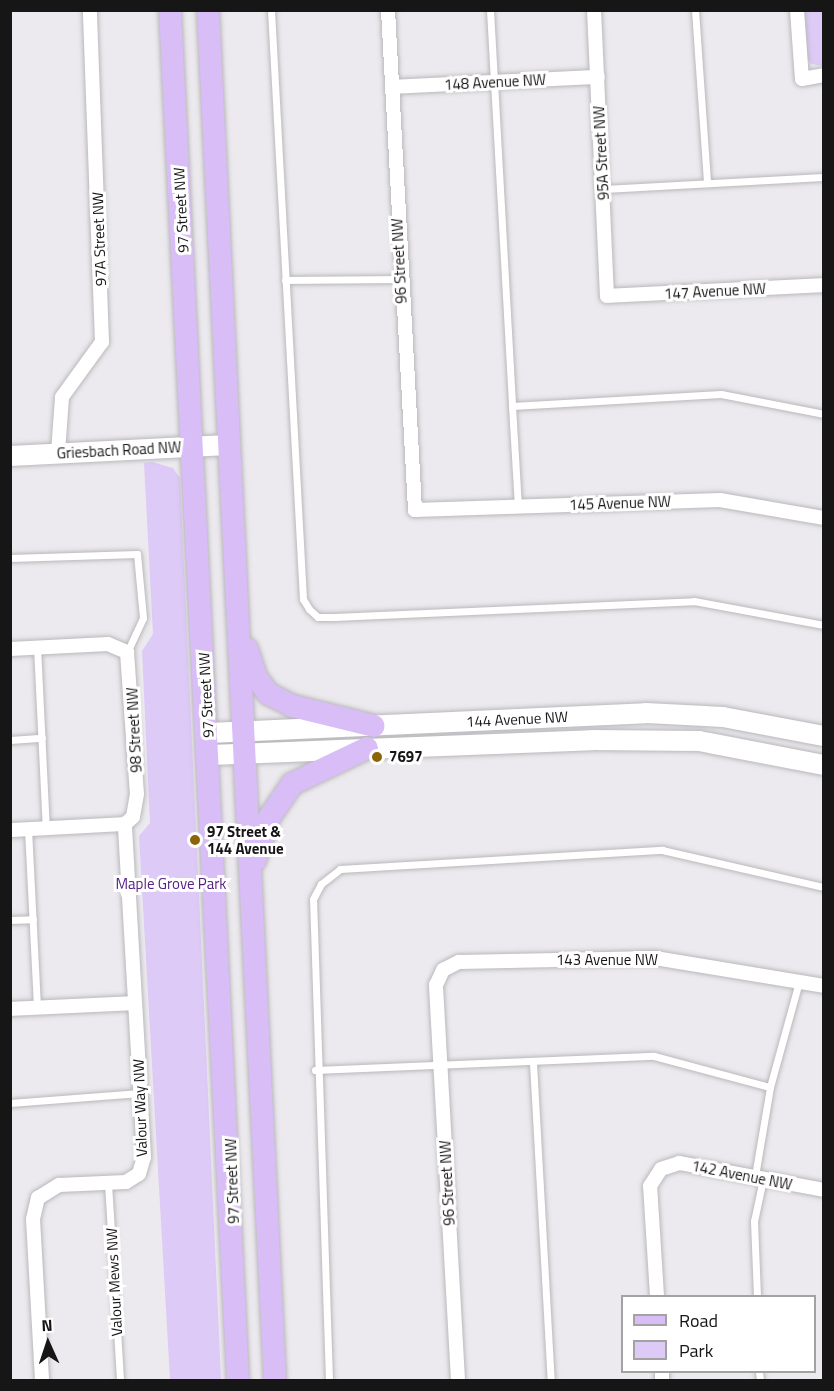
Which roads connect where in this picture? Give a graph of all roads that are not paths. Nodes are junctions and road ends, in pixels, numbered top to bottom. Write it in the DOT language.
graph roads {
  1 [pos="90,10"];
  2 [pos="170,10"];
  3 [pos="208,10"];
  4 [pos="271,10"];
  5 [pos="388,10"];
  6 [pos="490,10"];
  7 [pos="594,10"];
  8 [pos="695,10"];
  9 [pos="797,10"];
  10 [pos="824,75"];
  11 [pos="598,77"];
  12 [pos="494,82"];
  13 [pos="392,87"];
  14 [pos="824,177"];
  15 [pos="707,182"];
  16 [pos="603,189"];
  17 [pos="399,279"];
  18 [pos="285,280"];
  19 [pos="824,285"];
  20 [pos="607,296"];
  21 [pos="512,406"];
  22 [pos="824,414"];
  23 [pos="228,445"];
  24 [pos="193,446"];
  25 [pos="58,453"];
  26 [pos="10,456"];
  27 [pos="518,507"];
  28 [pos="415,510"];
  29 [pos="824,518"];
  30 [pos="10,558"];
  31 [pos="236,614"];
  32 [pos="824,625"];
  33 [pos="37,648"];
  34 [pos="10,649"];
  35 [pos="123,649"];
  36 [pos="374,726"];
  37 [pos="824,736"];
  38 [pos="42,738"];
  39 [pos="10,740"];
  40 [pos="244,742"];
  41 [pos="209,744"];
  42 [pos="367,748"];
  43 [pos="824,765"];
  44 [pos="129,821"];
  45 [pos="46,828"];
  46 [pos="28,829"];
  47 [pos="10,830"];
  48 [pos="250,873"];
  49 [pos="824,887"];
  50 [pos="33,919"];
  51 [pos="10,920"];
  52 [pos="799,982"];
  53 [pos="436,985"];
  54 [pos="824,986"];
  55 [pos="135,1003"];
  56 [pos="37,1008"];
  57 [pos="10,1009"];
  58 [pos="533,1063"];
  59 [pos="441,1069"];
  60 [pos="315,1070"];
  61 [pos="770,1087"];
  62 [pos="140,1093"];
  63 [pos="10,1103"];
  64 [pos="759,1178"];
  65 [pos="108,1182"];
  66 [pos="824,1190"];
  67 [pos="657,1295"];
  68 [pos="757,1295"];
  69 [pos="42,1380"];
  70 [pos="120,1380"];
  71 [pos="238,1380"];
  72 [pos="275,1380"];
  73 [pos="329,1380"];
  74 [pos="458,1380"];
  75 [pos="550,1380"];
  1 -- 25 [label="street, 97A Street NW"];
  2 -- 24 [label="main road, 97 Street NW"];
  3 -- 23 [label="main road"];
  4 -- 18 [label="lane"];
  5 -- 13 [label="street, 96 Street NW"];
  6 -- 12 [label="lane"];
  7 -- 11 [label="street, 95A Street NW"];
  8 -- 15 [label="lane"];
  9 -- 10 [label="street"];
  11 -- 12 [label="street, 148 Avenue NW"];
  11 -- 16 [label="street, 95A Street NW"];
  12 -- 13 [label="street, 148 Avenue NW"];
  12 -- 21 [label="lane"];
  13 -- 17 [label="street, 96 Street NW"];
  14 -- 15 [label="lane"];
  15 -- 16 [label="lane"];
  16 -- 20 [label="street, 95A Street NW"];
  17 -- 18 [label="lane"];
  17 -- 28 [label="street, 96 Street NW"];
  18 -- 32 [label="lane"];
  19 -- 20 [label="street, 147 Avenue NW"];
  21 -- 22 [label="lane"];
  21 -- 27 [label="lane"];
  23 -- 24 [label="street, Griesbach Road NW"];
  23 -- 31 [label="main road"];
  24 -- 25 [label="street, Griesbach Road NW"];
  24 -- 41 [label="main road, 97 Street NW"];
  25 -- 26 [label="street, Griesbach Road NW"];
  27 -- 28 [label="street, 145 Avenue NW"];
  27 -- 29 [label="street, 145 Avenue NW"];
  30 -- 35 [label="lane"];
  31 -- 36 [label="main road"];
  31 -- 40 [label="main road"];
  33 -- 34 [label="street"];
  33 -- 35 [label="street"];
  33 -- 38 [label="lane"];
  35 -- 44 [label="street, 98 Street NW"];
  36 -- 37 [label="street, 144 Avenue NW"];
  36 -- 40 [label="street, 144 Avenue NW"];
  38 -- 39 [label="lane"];
  38 -- 45 [label="lane"];
  40 -- 41 [label="street, 144 Avenue NW"];
  40 -- 42 [label="street, 144 Avenue NW"];
  40 -- 48 [label="main road"];
  41 -- 71 [label="main road, 97 Street NW"];
  42 -- 43 [label="street, 144 Avenue NW"];
  42 -- 48 [label="main road"];
  44 -- 45 [label="street"];
  44 -- 55 [label="street, Valour Way NW"];
  45 -- 46 [label="street"];
  46 -- 47 [label="street"];
  46 -- 50 [label="lane"];
  48 -- 72 [label="main road"];
  49 -- 60 [label="lane"];
  50 -- 51 [label="lane"];
  50 -- 56 [label="lane"];
  52 -- 53 [label="street, 143 Avenue NW"];
  52 -- 54 [label="street, 143 Avenue NW"];
  52 -- 61 [label="lane"];
  53 -- 59 [label="street, 96 Street NW"];
  55 -- 56 [label="street"];
  55 -- 62 [label="street, Valour Way NW"];
  56 -- 57 [label="street"];
  58 -- 59 [label="lane"];
  58 -- 61 [label="lane"];
  58 -- 75 [label="lane"];
  59 -- 60 [label="lane"];
  59 -- 74 [label="street, 96 Street NW"];
  60 -- 73 [label="lane"];
  61 -- 64 [label="lane"];
  62 -- 63 [label="lane"];
  62 -- 65 [label="street, Valour Way NW"];
  64 -- 66 [label="street, 142 Avenue NW"];
  64 -- 67 [label="street, 142 Avenue NW"];
  64 -- 68 [label="lane"];
  65 -- 69 [label="street, Valour Way NW"];
  65 -- 70 [label="lane, Valour Mews NW"];
}
